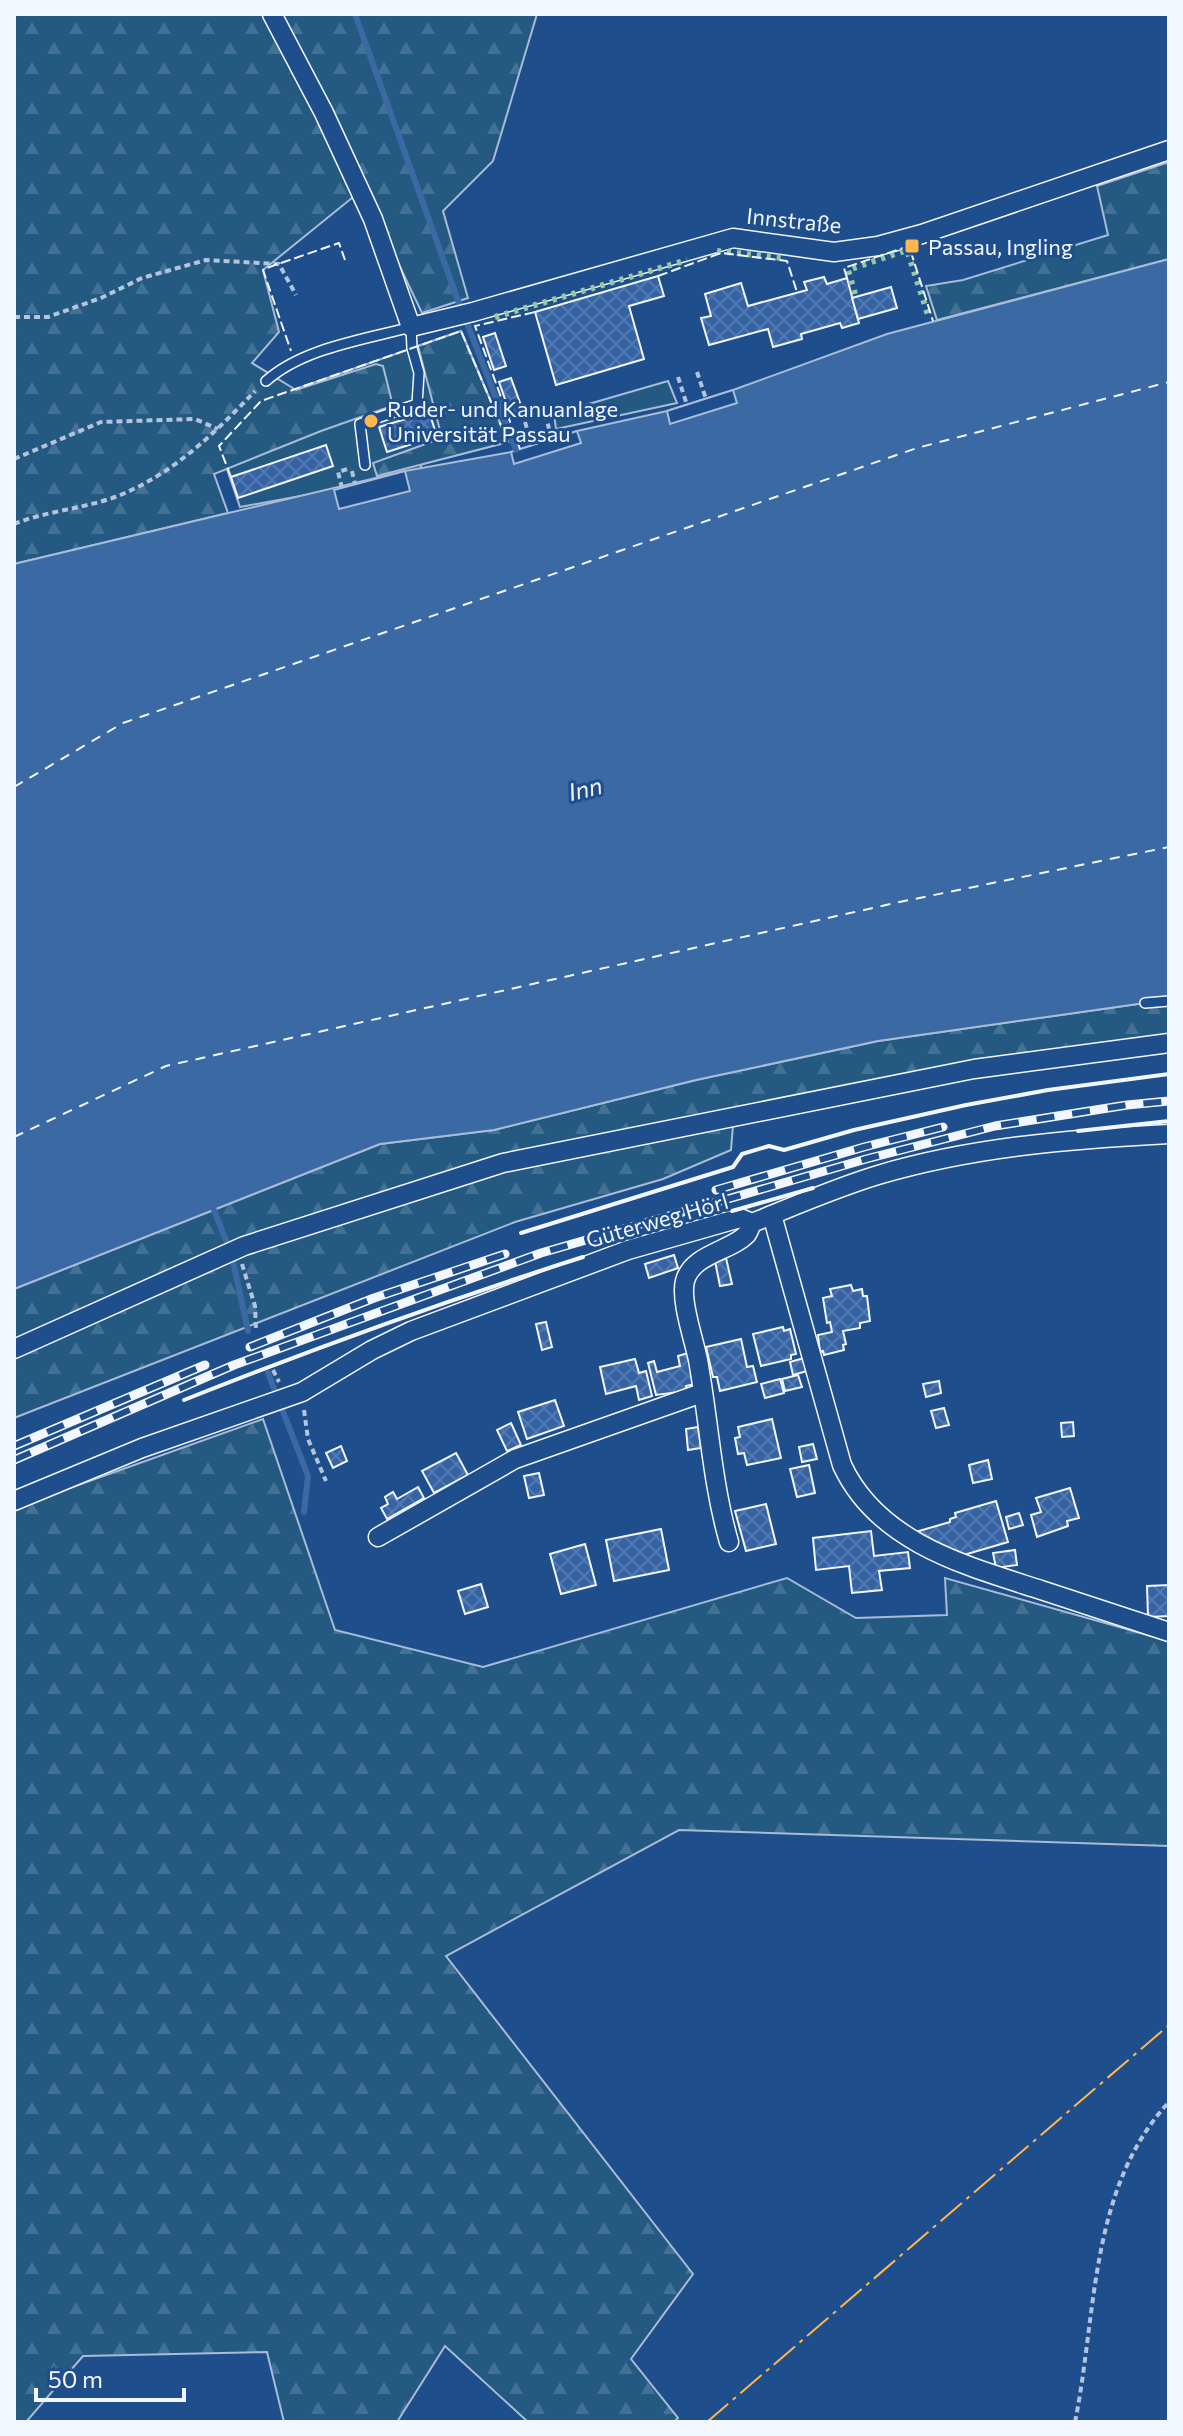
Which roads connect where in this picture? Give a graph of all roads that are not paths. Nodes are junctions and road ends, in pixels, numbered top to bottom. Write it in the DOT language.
graph roads {
  1 [pos="272,14"];
  2 [pos="1169,150"];
  3 [pos="411,327"];
  4 [pos="266,381"];
  5 [pos="365,465"];
  6 [pos="1169,1001"];
  7 [pos="1145,1003"];
  8 [pos="1169,1043"];
  9 [pos="1169,1134"];
  10 [pos="772,1215"];
  11 [pos="752,1223"];
  12 [pos="14,1349"];
  13 [pos="702,1393"];
  14 [pos="14,1501"];
  15 [pos="378,1537"];
  16 [pos="729,1542"];
  17 [pos="1169,1632"];
  1 -- 3 [label="street"];
  2 -- 3 [label="street, Innstraße"];
  3 -- 4 [label="lane"];
  3 -- 5 [label="lane"];
  6 -- 7 [label="lane"];
  8 -- 12 [label="street"];
  9 -- 10 [label="street, Güterweg Hörl"];
  10 -- 11 [label="street, Güterweg Hörl"];
  10 -- 17 [label="street"];
  11 -- 13 [label="street"];
  11 -- 14 [label="street, Güterweg Hörl"];
  13 -- 15 [label="street"];
  13 -- 16 [label="street"];
}
